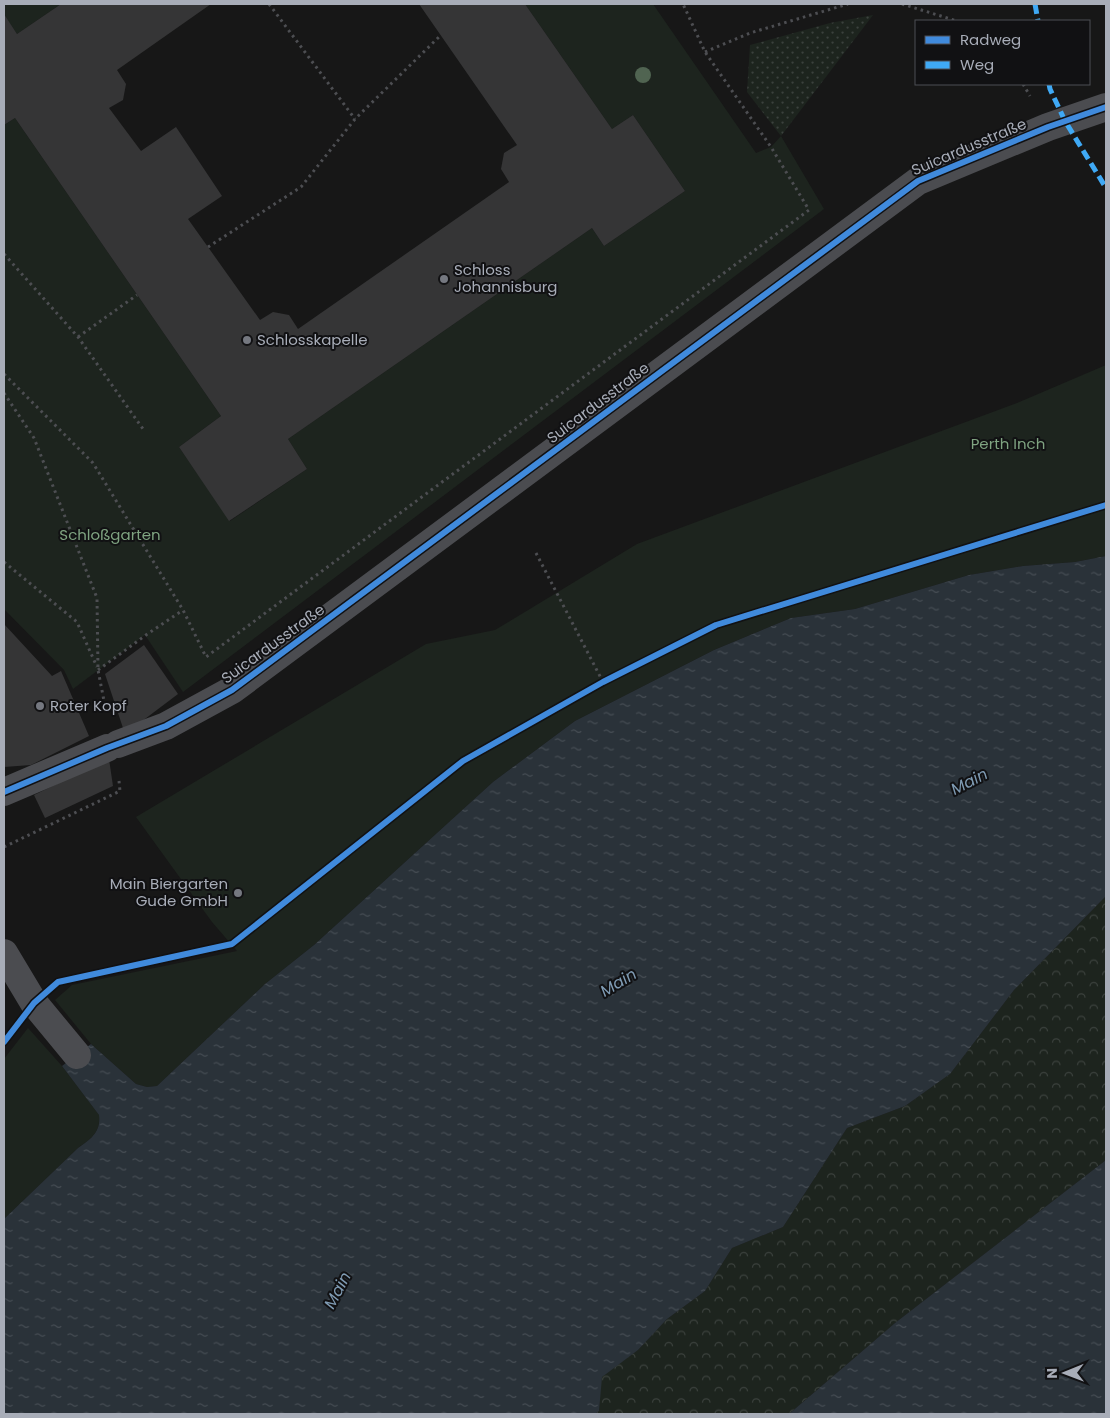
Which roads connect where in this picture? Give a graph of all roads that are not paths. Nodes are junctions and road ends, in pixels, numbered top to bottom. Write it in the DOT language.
graph roads {
  1 [pos="1106,107"];
  2 [pos="4,792"];
  3 [pos="4,953"];
  4 [pos="77,1055"];
  1 -- 2 [label="street, Suicardusstraße"];
  3 -- 4 [label="street"];
}
